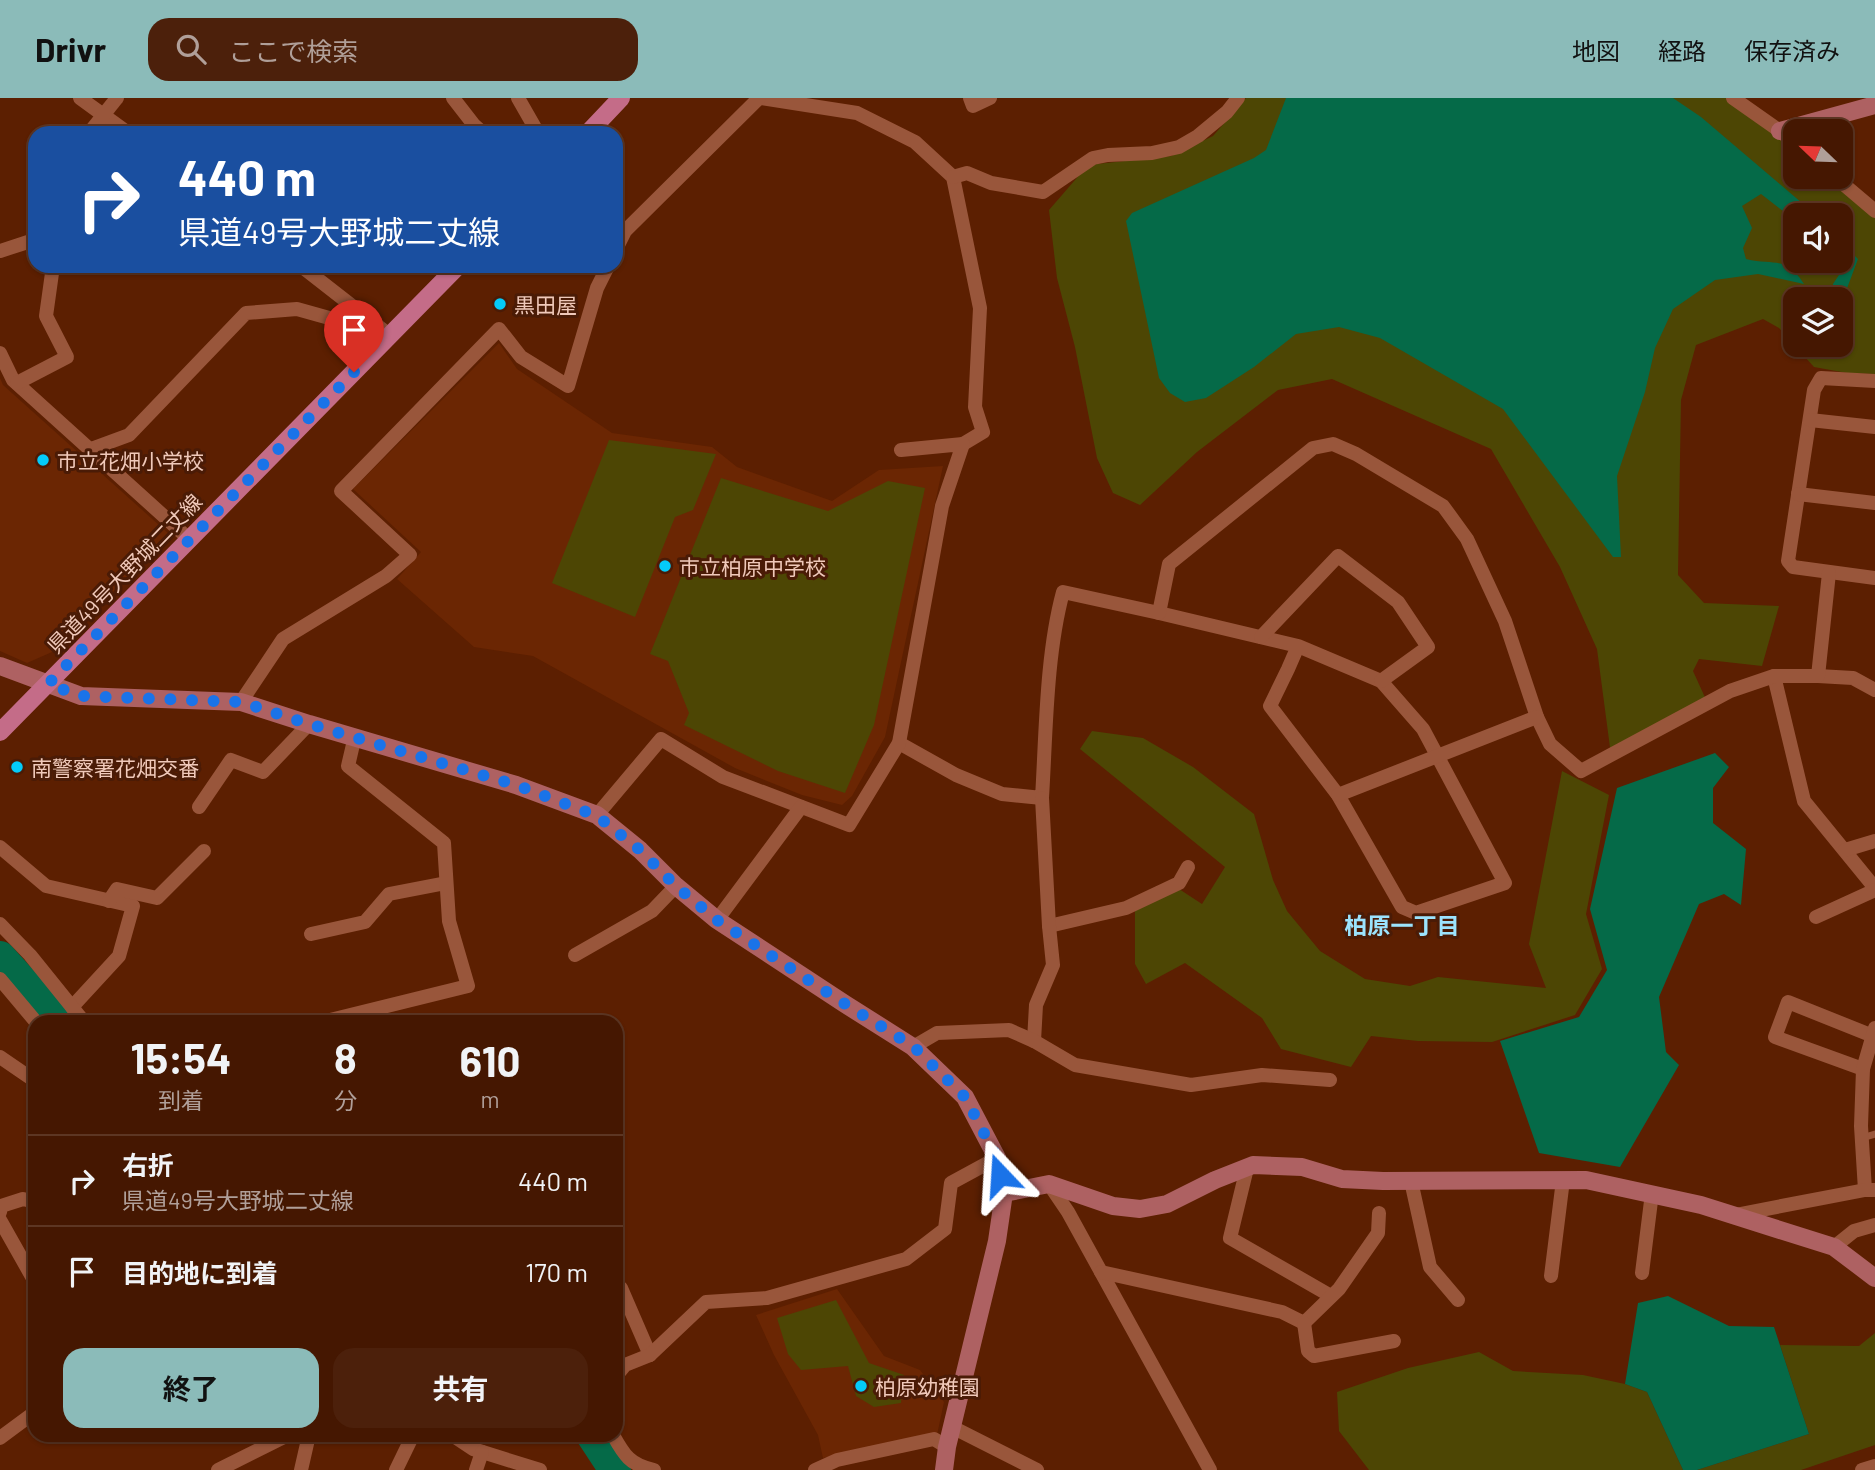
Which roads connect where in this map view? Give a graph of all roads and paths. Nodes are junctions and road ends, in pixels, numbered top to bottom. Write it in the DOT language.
graph roads {
  1 [pos="80,98"];
  2 [pos="117,98"];
  3 [pos="453,98"];
  4 [pos="518,98"];
  5 [pos="621,98"];
  6 [pos="760,98"];
  7 [pos="970,98"];
  8 [pos="990,98"];
  9 [pos="1238,98"];
  10 [pos="1733,98"];
  11 [pos="1875,105"];
  12 [pos="104,114"];
  13 [pos="95,126"];
  14 [pos="119,126"];
  15 [pos="475,126"];
  16 [pos="534,126"];
  17 [pos="595,126"];
  18 [pos="1780,131"];
  19 [pos="1783,133"];
  20 [pos="953,177"];
  21 [pos="1849,189"];
  22 [pos="1875,211"];
  23 [pos="623,235"];
  24 [pos="28,243"];
  25 [pos="0,251"];
  26 [pos="53,273"];
  27 [pos="310,273"];
  28 [pos="451,273"];
  29 [pos="604,273"];
  30 [pos="390,335"];
  31 [pos="0,354"];
  32 [pos="1875,382"];
  33 [pos="17,383"];
  34 [pos="1810,420"];
  35 [pos="1875,427"];
  36 [pos="962,443"];
  37 [pos="91,449"];
  38 [pos="901,450"];
  39 [pos="1798,495"];
  40 [pos="1875,503"];
  41 [pos="189,539"];
  42 [pos="1829,573"];
  43 [pos="1875,578"];
  44 [pos="1159,613"];
  45 [pos="1261,637"];
  46 [pos="1298,646"];
  47 [pos="0,666"];
  48 [pos="1774,676"];
  49 [pos="1818,676"];
  50 [pos="1381,681"];
  51 [pos="48,684"];
  52 [pos="1875,690"];
  53 [pos="241,702"];
  54 [pos="1537,717"];
  55 [pos="309,724"];
  56 [pos="0,732"];
  57 [pos="355,736"];
  58 [pos="899,743"];
  59 [pos="1437,756"];
  60 [pos="1338,795"];
  61 [pos="1042,798"];
  62 [pos="199,807"];
  63 [pos="801,807"];
  64 [pos="597,816"];
  65 [pos="1875,841"];
  66 [pos="0,847"];
  67 [pos="1845,850"];
  68 [pos="204,851"];
  69 [pos="1188,867"];
  70 [pos="446,883"];
  71 [pos="676,886"];
  72 [pos="1875,889"];
  73 [pos="109,901"];
  74 [pos="1816,916"];
  75 [pos="717,920"];
  76 [pos="0,924"];
  77 [pos="1049,926"];
  78 [pos="311,934"];
  79 [pos="575,955"];
  80 [pos="0,978"];
  81 [pos="72,1007"];
  82 [pos="30,1015"];
  83 [pos="78,1015"];
  84 [pos="350,1015"];
  85 [pos="1874,1033"];
  86 [pos="1034,1041"];
  87 [pos="913,1046"];
  88 [pos="0,1057"];
  89 [pos="1863,1069"];
  90 [pos="28,1076"];
  91 [pos="1329,1080"];
  92 [pos="1868,1136"];
  93 [pos="997,1158"];
  94 [pos="1247,1168"];
  95 [pos="1563,1180"];
  96 [pos="1411,1181"];
  97 [pos="1049,1184"];
  98 [pos="1870,1190"];
  99 [pos="1004,1193"];
  100 [pos="1652,1193"];
  101 [pos="28,1200"];
  102 [pos="0,1212"];
  103 [pos="1380,1213"];
  104 [pos="1734,1215"];
  105 [pos="0,1220"];
  106 [pos="1875,1225"];
  107 [pos="1834,1247"];
  108 [pos="28,1270"];
  109 [pos="1101,1272"];
  110 [pos="1642,1273"];
  111 [pos="1550,1276"];
  112 [pos="1875,1278"];
  113 [pos="623,1293"];
  114 [pos="1331,1296"];
  115 [pos="1458,1300"];
  116 [pos="1304,1323"];
  117 [pos="1394,1340"];
  118 [pos="650,1355"];
  119 [pos="623,1367"];
  120 [pos="28,1417"];
  121 [pos="952,1427"];
  122 [pos="0,1438"];
  123 [pos="274,1442"];
  124 [pos="307,1442"];
  125 [pos="410,1442"];
  126 [pos="462,1442"];
  127 [pos="617,1442"];
  128 [pos="947,1447"];
  129 [pos="482,1452"];
  130 [pos="1875,1466"];
  131 [pos="218,1470"];
  132 [pos="301,1470"];
  133 [pos="396,1470"];
  134 [pos="476,1470"];
  135 [pos="540,1470"];
  136 [pos="654,1470"];
  137 [pos="815,1470"];
  138 [pos="944,1470"];
  139 [pos="1038,1470"];
  140 [pos="1210,1470"];
  141 [pos="1863,1470"];
  1 -- 12 [label="street"];
  2 -- 12 [label="street"];
  3 -- 15 [label="street"];
  4 -- 16 [label="street"];
  5 -- 17 [label="main road"];
  6 -- 20 [label="street"];
  6 -- 23 [label="street"];
  7 -- 8 [label="street"];
  9 -- 20 [label="street"];
  10 -- 18 [label="street"];
  11 -- 18 [label="street"];
  12 -- 13 [label="street"];
  12 -- 14 [label="street"];
  18 -- 19 [label="street"];
  20 -- 36 [label="street"];
  21 -- 22 [label="street"];
  24 -- 25 [label="street"];
  26 -- 33 [label="street"];
  27 -- 30 [label="street"];
  28 -- 30 [label="main road, 県道49号大野城二丈線"];
  29 -- 53 [label="street"];
  30 -- 37 [label="street"];
  30 -- 41 [label="main road, 県道49号大野城二丈線"];
  31 -- 33 [label="street"];
  32 -- 34 [label="street"];
  33 -- 37 [label="street"];
  34 -- 35 [label="street"];
  34 -- 39 [label="street"];
  36 -- 38 [label="street"];
  36 -- 58 [label="street"];
  37 -- 41 [label="street"];
  39 -- 40 [label="street"];
  39 -- 42 [label="street"];
  41 -- 51 [label="main road, 県道49号大野城二丈線"];
  42 -- 43 [label="street"];
  42 -- 49 [label="street"];
  44 -- 45 [label="street"];
  44 -- 54 [label="street"];
  44 -- 61 [label="street"];
  45 -- 46 [label="street"];
  45 -- 50 [label="street"];
  46 -- 50 [label="street"];
  46 -- 60 [label="street"];
  47 -- 51 [label="street"];
  48 -- 49 [label="street"];
  48 -- 54 [label="street"];
  48 -- 67 [label="street"];
  49 -- 52 [label="street"];
  50 -- 59 [label="street"];
  51 -- 53 [label="street"];
  51 -- 56 [label="main road, 県道49号大野城二丈線"];
  53 -- 55 [label="street"];
  54 -- 59 [label="street"];
  55 -- 57 [label="street"];
  55 -- 62 [label="street"];
  57 -- 64 [label="street"];
  57 -- 70 [label="street"];
  58 -- 61 [label="street"];
  58 -- 63 [label="street"];
  59 -- 60 [label="street"];
  59 -- 60 [label="street"];
  61 -- 77 [label="street"];
  63 -- 64 [label="street"];
  63 -- 75 [label="street"];
  64 -- 71 [label="street"];
  65 -- 67 [label="street"];
  66 -- 73 [label="street"];
  67 -- 72 [label="street"];
  68 -- 73 [label="street"];
  69 -- 77 [label="street"];
  70 -- 78 [label="street"];
  70 -- 84 [label="street"];
  71 -- 75 [label="street"];
  71 -- 79 [label="street"];
  72 -- 74 [label="street"];
  73 -- 81 [label="street"];
  75 -- 87 [label="street"];
  76 -- 81 [label="street"];
  77 -- 86 [label="street"];
  80 -- 82 [label="street"];
  81 -- 83 [label="street"];
  85 -- 89 [label="street"];
  85 -- 89 [label="street"];
  86 -- 87 [label="street"];
  86 -- 91 [label="street"];
  87 -- 93 [label="street"];
  88 -- 90 [label="street"];
  89 -- 92 [label="street"];
  92 -- 98 [label="street"];
  93 -- 99 [label="street"];
  93 -- 118 [label="street"];
  94 -- 96 [label="street"];
  94 -- 97 [label="street"];
  94 -- 114 [label="street"];
  95 -- 96 [label="street"];
  95 -- 100 [label="street"];
  95 -- 111 [label="street"];
  96 -- 115 [label="street"];
  97 -- 99 [label="street"];
  97 -- 109 [label="street"];
  98 -- 104 [label="street"];
  99 -- 121 [label="street"];
  100 -- 104 [label="street"];
  100 -- 110 [label="street"];
  101 -- 102 [label="street"];
  103 -- 114 [label="street"];
  104 -- 107 [label="street"];
  105 -- 108 [label="street"];
  106 -- 107 [label="street"];
  107 -- 112 [label="street"];
  109 -- 116 [label="street"];
  109 -- 140 [label="street"];
  113 -- 118 [label="street"];
  114 -- 116 [label="street"];
  116 -- 117 [label="street"];
  118 -- 119 [label="street"];
  120 -- 122 [label="street"];
  121 -- 128 [label="street"];
  121 -- 139 [label="street"];
  123 -- 131 [label="street"];
  124 -- 132 [label="street"];
  125 -- 133 [label="street"];
  126 -- 129 [label="street"];
  127 -- 136 [label="street"];
  128 -- 137 [label="street"];
  128 -- 138 [label="street"];
  129 -- 134 [label="street"];
  129 -- 135 [label="street"];
  130 -- 141 [label="street"];
}
